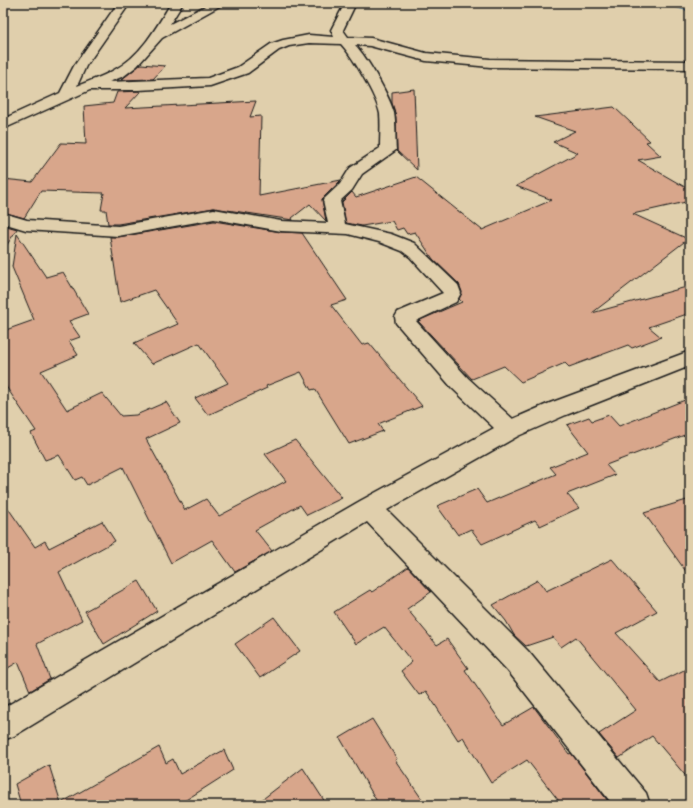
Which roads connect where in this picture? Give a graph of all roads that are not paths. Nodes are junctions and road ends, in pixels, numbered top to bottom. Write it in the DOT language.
graph roads {
  1 [pos="124,3"];
  2 [pos="177,3"];
  3 [pos="219,3"];
  4 [pos="349,5"];
  5 [pos="158,35"];
  6 [pos="344,40"];
  7 [pos="690,65"];
  8 [pos="86,86"];
  9 [pos="65,96"];
  10 [pos="3,125"];
  11 [pos="8,223"];
  12 [pos="337,227"];
  13 [pos="690,358"];
  14 [pos="510,430"];
  15 [pos="369,508"];
  16 [pos="3,725"];
  17 [pos="634,805"];
  1 -- 9 [label="street"];
  2 -- 5 [label="street"];
  3 -- 5 [label="street"];
  4 -- 6 [label="street"];
  5 -- 8 [label="street"];
  6 -- 7 [label="street"];
  6 -- 8 [label="street"];
  6 -- 12 [label="street"];
  8 -- 9 [label="street"];
  9 -- 10 [label="street"];
  11 -- 12 [label="street"];
  12 -- 14 [label="street"];
  13 -- 14 [label="street"];
  14 -- 15 [label="street"];
  15 -- 16 [label="street"];
  15 -- 17 [label="street"];
}
